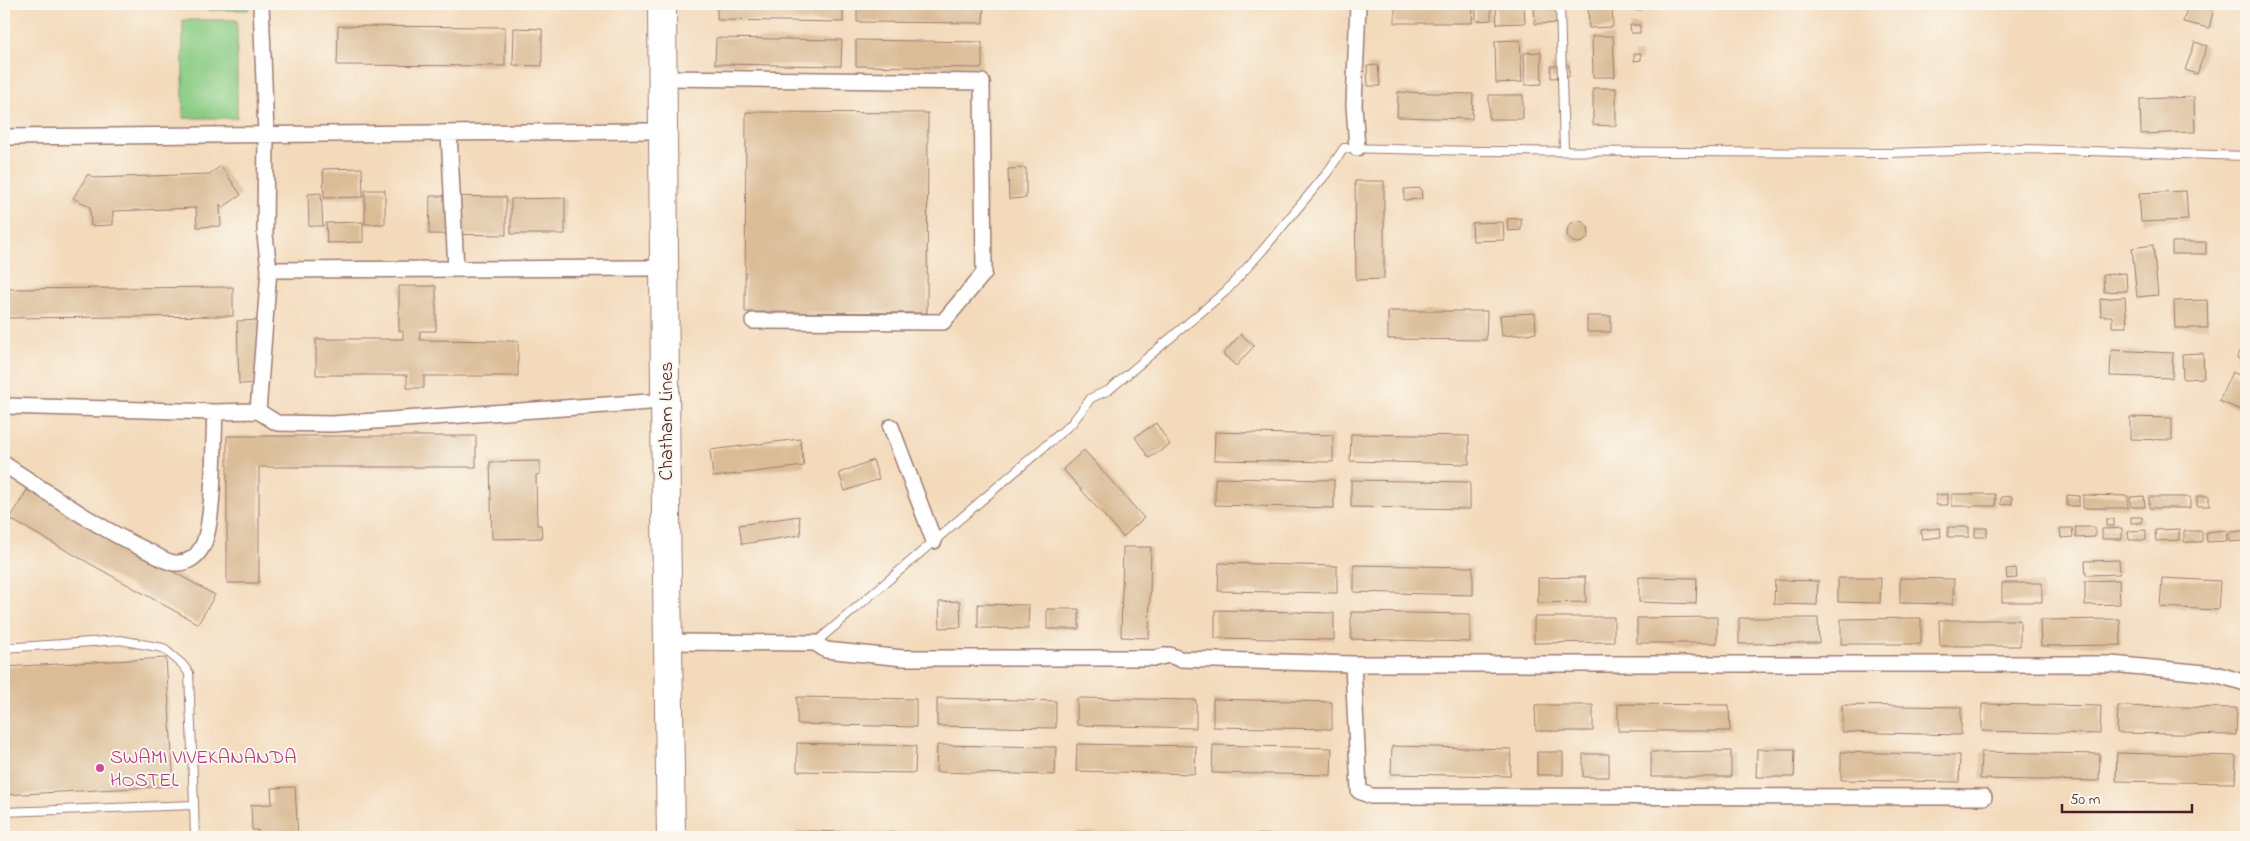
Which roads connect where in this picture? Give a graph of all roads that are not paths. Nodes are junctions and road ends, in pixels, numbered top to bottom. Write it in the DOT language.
graph roads {
  1 [pos="261,4"];
  2 [pos="645,4"];
  3 [pos="662,4"];
  4 [pos="1358,4"];
  5 [pos="1560,4"];
  6 [pos="663,78"];
  7 [pos="647,132"];
  8 [pos="449,133"];
  9 [pos="266,134"];
  10 [pos="4,137"];
  11 [pos="1356,148"];
  12 [pos="1564,151"];
  13 [pos="2246,156"];
  14 [pos="648,268"];
  15 [pos="456,269"];
  16 [pos="269,270"];
  17 [pos="753,321"];
  18 [pos="649,402"];
  19 [pos="4,406"];
  20 [pos="258,411"];
  21 [pos="215,412"];
  22 [pos="891,427"];
  23 [pos="4,464"];
  24 [pos="934,541"];
  25 [pos="668,642"];
  26 [pos="815,643"];
  27 [pos="4,648"];
  28 [pos="1352,664"];
  29 [pos="2246,683"];
  30 [pos="1984,797"];
  31 [pos="194,805"];
  32 [pos="4,812"];
  33 [pos="195,837"];
  34 [pos="652,837"];
  35 [pos="671,837"];
  1 -- 9 [label="street"];
  2 -- 7 [label="highway, Chatham Lines"];
  3 -- 6 [label="highway, Chatham Lines"];
  4 -- 11 [label="street"];
  5 -- 12 [label="lane"];
  6 -- 17 [label="street"];
  6 -- 25 [label="highway, Chatham Lines"];
  7 -- 8 [label="street"];
  7 -- 14 [label="highway, Chatham Lines"];
  8 -- 9 [label="street"];
  8 -- 15 [label="street"];
  9 -- 10 [label="street"];
  9 -- 16 [label="street"];
  11 -- 12 [label="lane"];
  11 -- 24 [label="lane"];
  12 -- 13 [label="lane"];
  14 -- 15 [label="street"];
  14 -- 18 [label="highway, Chatham Lines"];
  15 -- 16 [label="street"];
  16 -- 20 [label="street"];
  18 -- 20 [label="street"];
  18 -- 34 [label="highway, Chatham Lines"];
  19 -- 21 [label="street"];
  20 -- 21 [label="street"];
  21 -- 23 [label="street"];
  22 -- 24 [label="street"];
  24 -- 26 [label="lane"];
  25 -- 26 [label="street"];
  25 -- 35 [label="highway, Chatham Lines"];
  26 -- 28 [label="street"];
  27 -- 31 [label="lane"];
  28 -- 29 [label="street"];
  28 -- 30 [label="street"];
  31 -- 32 [label="lane"];
  31 -- 33 [label="lane"];
}
